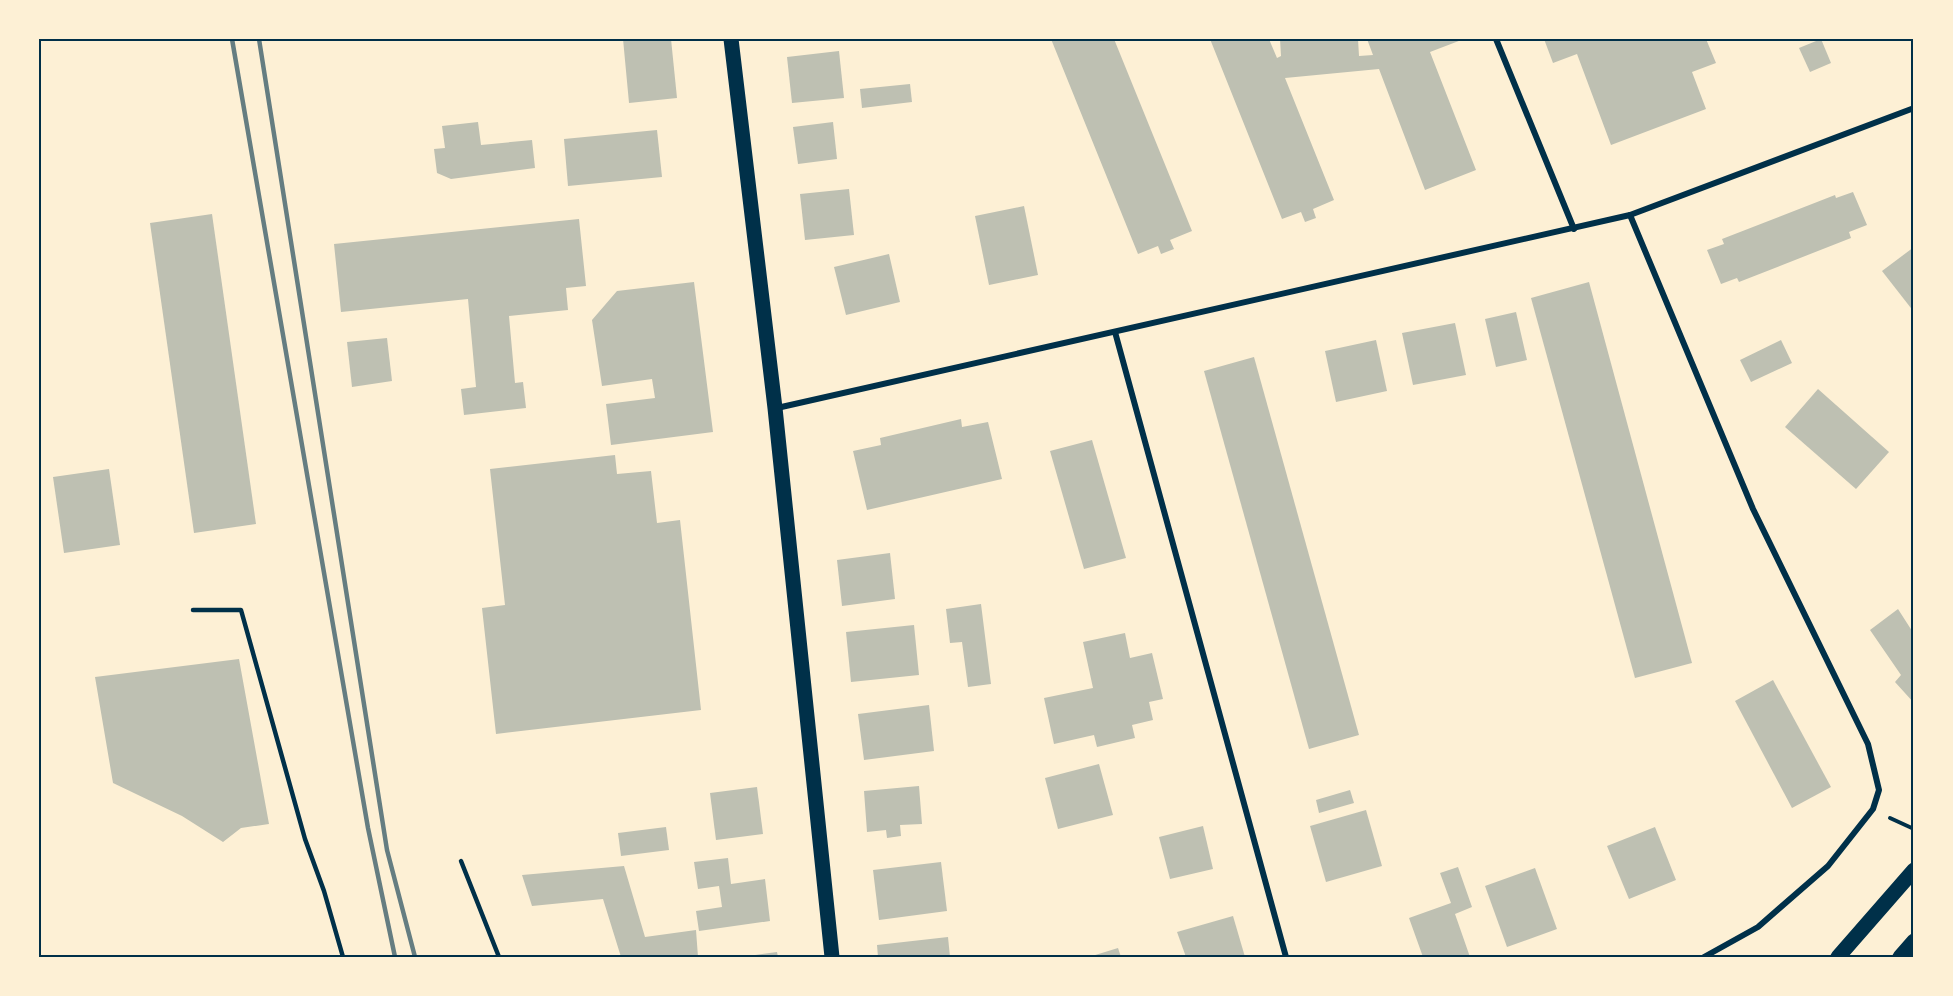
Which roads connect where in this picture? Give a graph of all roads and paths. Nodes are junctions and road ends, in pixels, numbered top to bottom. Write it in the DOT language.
graph roads {
  1 [pos="731,39"];
  2 [pos="1496,39"];
  3 [pos="1914,108"];
  4 [pos="1630,215"];
  5 [pos="1574,229"];
  6 [pos="1115,332"];
  7 [pos="775,408"];
  8 [pos="193,610"];
  9 [pos="461,861"];
  10 [pos="1914,870"];
  11 [pos="1914,941"];
  12 [pos="343,957"];
  13 [pos="499,957"];
  14 [pos="832,957"];
  15 [pos="1286,957"];
  16 [pos="1704,957"];
  17 [pos="1838,957"];
  18 [pos="1900,957"];
  1 -- 7 [label="main road"];
  2 -- 5 [label="street"];
  3 -- 4 [label="street"];
  4 -- 5 [label="street"];
  4 -- 16 [label="street"];
  5 -- 6 [label="street"];
  6 -- 7 [label="street"];
  6 -- 15 [label="street"];
  7 -- 14 [label="main road"];
  8 -- 12 [label="lane"];
  9 -- 13 [label="lane"];
  10 -- 17 [label="main road"];
  11 -- 18 [label="main road"];
}
